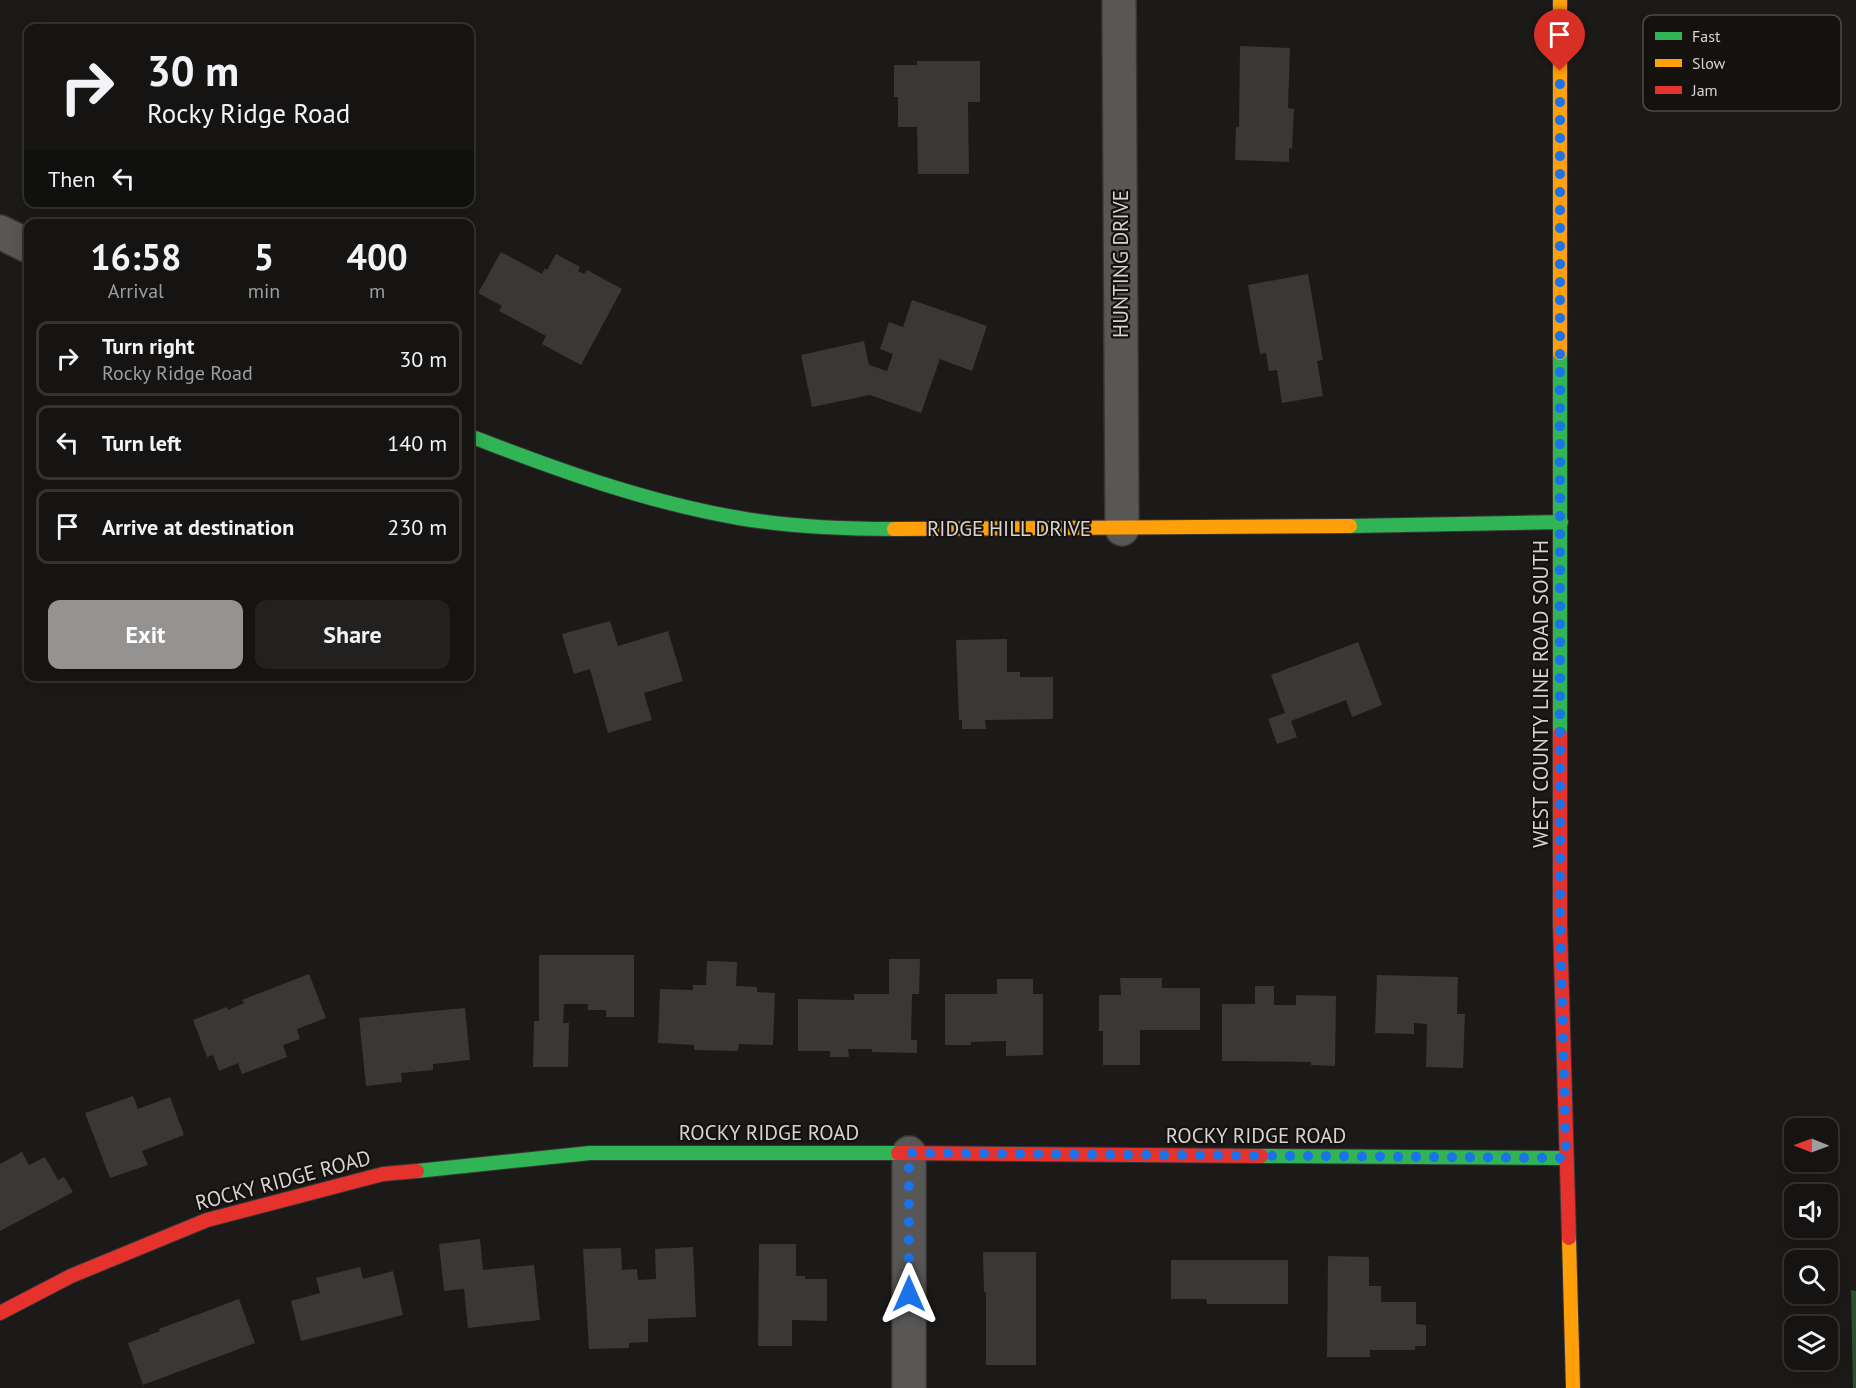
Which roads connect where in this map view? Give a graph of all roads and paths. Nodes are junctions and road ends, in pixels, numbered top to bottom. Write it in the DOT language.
graph roads {
  1 [pos="1119,0"];
  2 [pos="1560,0"];
  3 [pos="0,232"];
  4 [pos="24,244"];
  5 [pos="474,438"];
  6 [pos="1561,522"];
  7 [pos="1122,528"];
  8 [pos="909,1153"];
  9 [pos="1566,1158"];
  10 [pos="0,1313"];
  11 [pos="909,1388"];
  12 [pos="1573,1388"];
  1 -- 7 [label="street, HUNTING DRIVE"];
  2 -- 6 [label="street, WEST COUNTY LINE ROAD SOUTH"];
  3 -- 4 [label="street"];
  5 -- 7 [label="street, RIDGE HILL DRIVE"];
  6 -- 7 [label="street, RIDGE HILL DRIVE"];
  6 -- 9 [label="street, WEST COUNTY LINE ROAD SOUTH"];
  8 -- 9 [label="street, ROCKY RIDGE ROAD"];
  8 -- 10 [label="street, ROCKY RIDGE ROAD"];
  8 -- 11 [label="street"];
  9 -- 12 [label="street, WEST COUNTY LINE ROAD SOUTH"];
}
